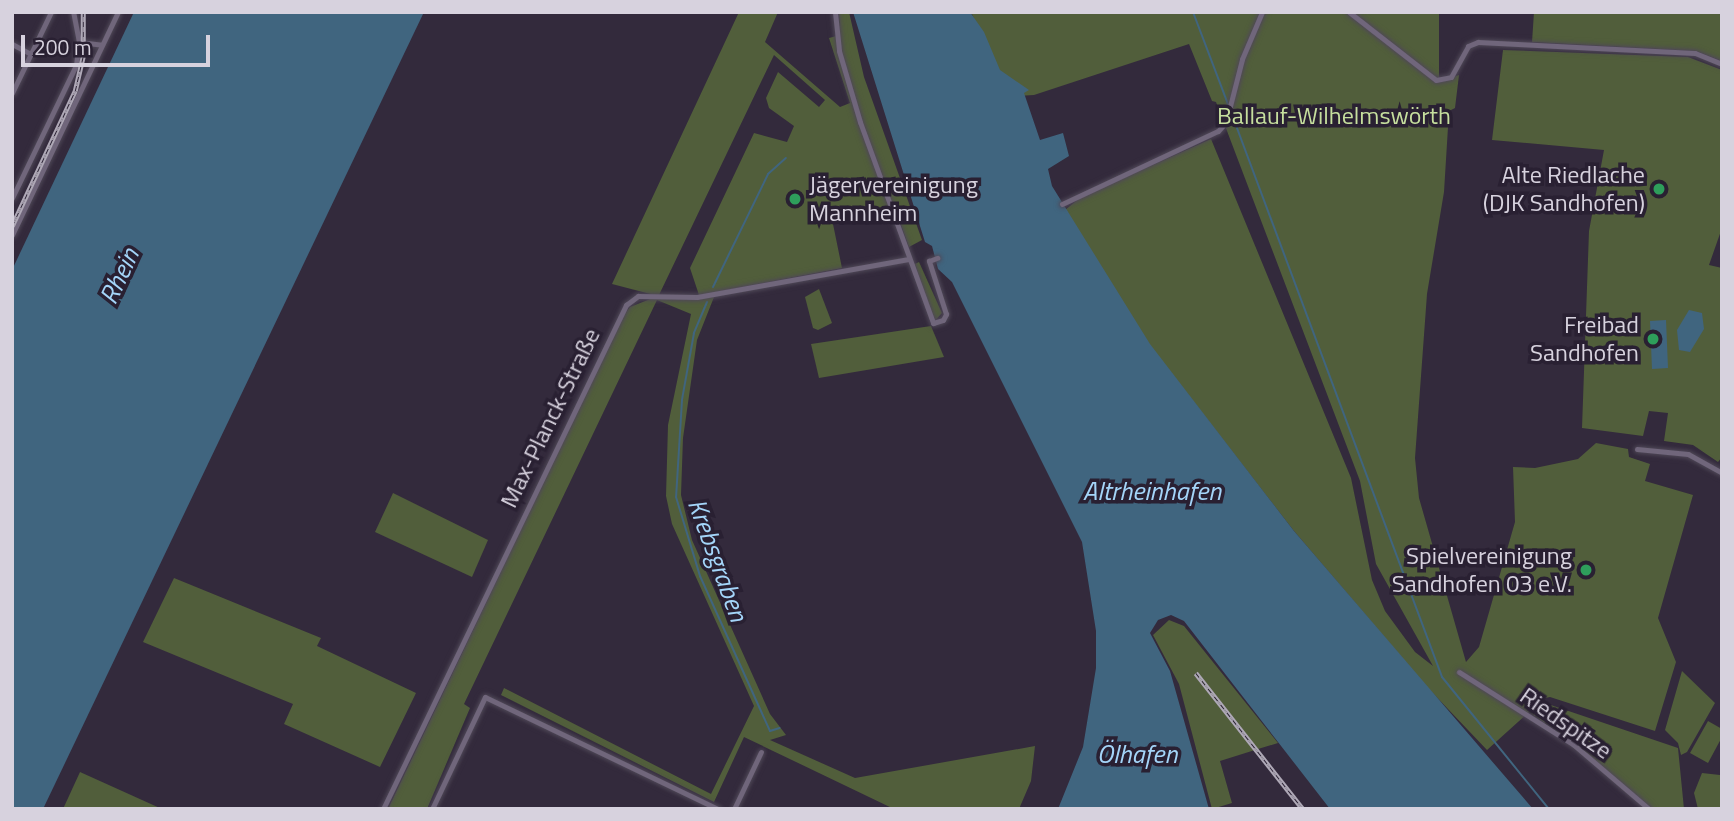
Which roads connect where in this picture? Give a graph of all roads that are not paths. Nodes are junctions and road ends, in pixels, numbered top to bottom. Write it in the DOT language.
graph roads {
  1 [pos="51,12"];
  2 [pos="73,12"];
  3 [pos="118,12"];
  4 [pos="835,12"];
  5 [pos="1262,12"];
  6 [pos="1349,12"];
  7 [pos="79,42"];
  8 [pos="12,44"];
  9 [pos="102,45"];
  10 [pos="31,54"];
  11 [pos="1722,64"];
  12 [pos="76,65"];
  13 [pos="89,75"];
  14 [pos="12,93"];
  15 [pos="12,198"];
  16 [pos="1062,204"];
  17 [pos="12,235"];
  18 [pos="937,258"];
  19 [pos="909,259"];
  20 [pos="1637,449"];
  21 [pos="1722,472"];
  22 [pos="1459,672"];
  23 [pos="761,752"];
  24 [pos="383,809"];
  25 [pos="432,809"];
  26 [pos="718,809"];
  27 [pos="734,809"];
  28 [pos="1649,809"];
  1 -- 10 [label="street"];
  2 -- 7 [label="street"];
  3 -- 9 [label="street"];
  4 -- 19 [label="street"];
  5 -- 16 [label="street"];
  6 -- 11 [label="street"];
  7 -- 9 [label="street"];
  7 -- 12 [label="street"];
  8 -- 10 [label="street"];
  9 -- 13 [label="street"];
  10 -- 14 [label="street"];
  12 -- 13 [label="street"];
  12 -- 15 [label="street"];
  13 -- 17 [label="street"];
  18 -- 19 [label="street"];
  19 -- 24 [label="street, Max-Planck-Straße"];
  20 -- 21 [label="street"];
  22 -- 28 [label="street, Riedspitze"];
  23 -- 27 [label="street"];
  25 -- 26 [label="street"];
}
